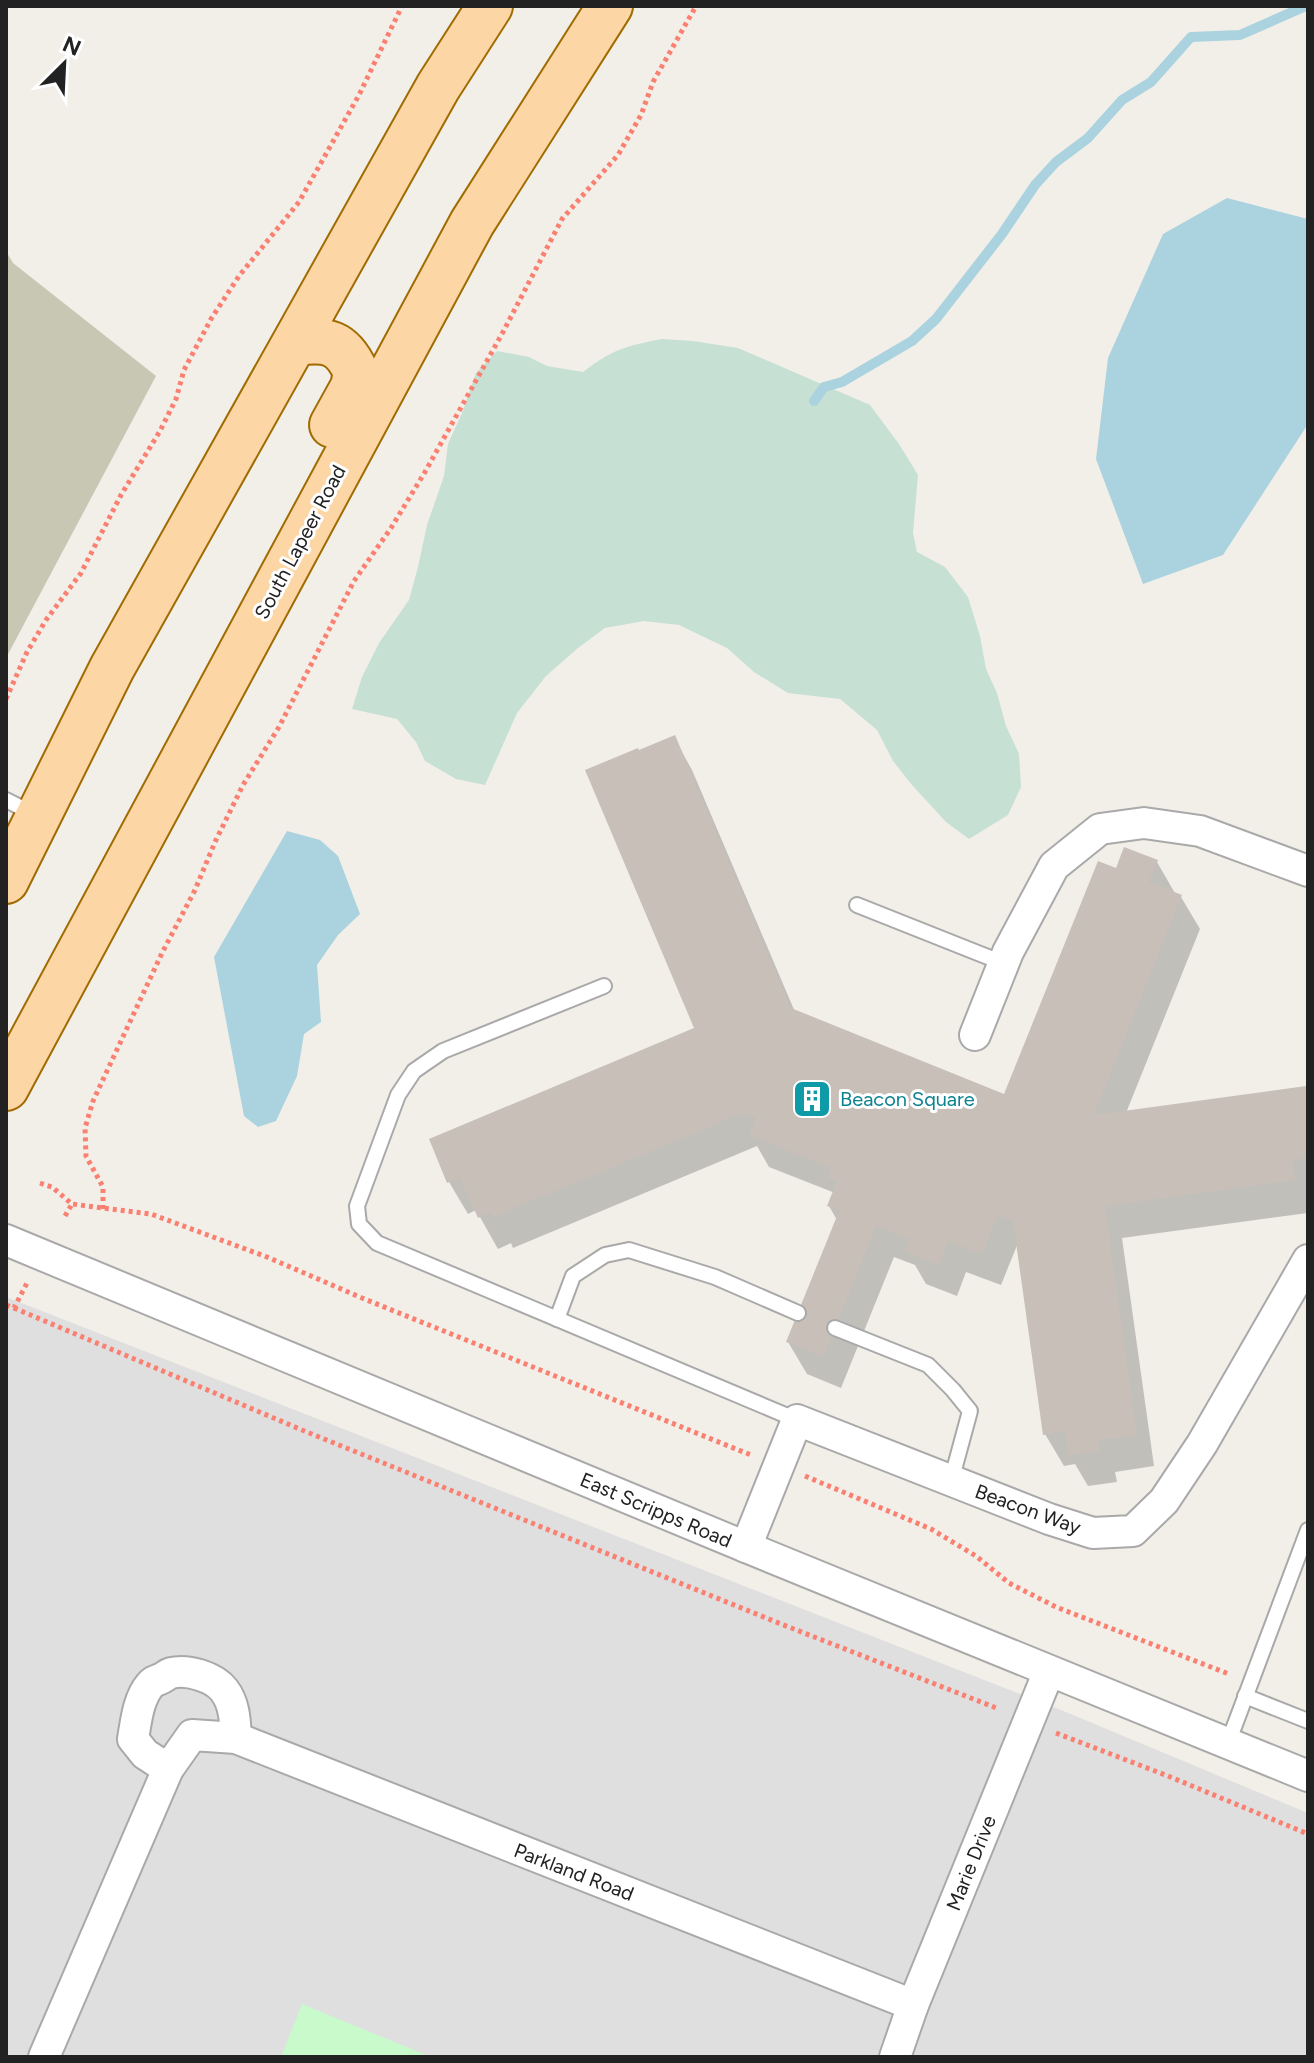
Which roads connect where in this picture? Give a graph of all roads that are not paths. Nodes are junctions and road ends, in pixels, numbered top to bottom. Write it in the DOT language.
graph roads {
  1 [pos="489,6"];
  2 [pos="610,6"];
  3 [pos="296,343"];
  4 [pos="191,744"];
  5 [pos="22,808"];
  6 [pos="1308,871"];
  7 [pos="6,881"];
  8 [pos="857,905"];
  9 [pos="1003,963"];
  10 [pos="604,986"];
  11 [pos="975,1035"];
  12 [pos="6,1088"];
  13 [pos="6,1240"];
  14 [pos="1308,1260"];
  15 [pos="798,1313"];
  16 [pos="557,1319"];
  17 [pos="835,1328"];
  18 [pos="797,1420"];
  19 [pos="951,1481"];
  20 [pos="1308,1530"];
  21 [pos="746,1547"];
  22 [pos="1049,1671"];
  23 [pos="1248,1689"];
  24 [pos="1308,1721"];
  25 [pos="236,1738"];
  26 [pos="1228,1743"];
  27 [pos="168,1769"];
  28 [pos="1308,1776"];
  29 [pos="913,2005"];
  30 [pos="44,2057"];
  31 [pos="895,2057"];
  1 -- 3 [label="main road"];
  2 -- 4 [label="main road, South Lapeer Road"];
  3 -- 4 [label="main road"];
  3 -- 5 [label="main road"];
  4 -- 12 [label="main road, South Lapeer Road"];
  5 -- 7 [label="main road"];
  6 -- 9 [label="street"];
  8 -- 9 [label="lane"];
  9 -- 11 [label="street"];
  10 -- 16 [label="lane"];
  13 -- 21 [label="street, East Scripps Road"];
  14 -- 19 [label="street, Beacon Way"];
  15 -- 16 [label="lane"];
  16 -- 18 [label="lane"];
  17 -- 19 [label="lane"];
  18 -- 19 [label="street, Beacon Way"];
  18 -- 21 [label="street"];
  20 -- 23 [label="lane"];
  21 -- 22 [label="street, East Scripps Road"];
  22 -- 26 [label="street, East Scripps Road"];
  22 -- 29 [label="street, Marie Drive"];
  23 -- 24 [label="lane"];
  23 -- 26 [label="lane"];
  25 -- 27 [label="street, Parkland Road"];
  25 -- 27 [label="street"];
  25 -- 29 [label="street, Parkland Road"];
  26 -- 28 [label="street, East Scripps Road"];
  27 -- 30 [label="street, Parkland Road"];
  29 -- 31 [label="street, Marie Drive"];
}
